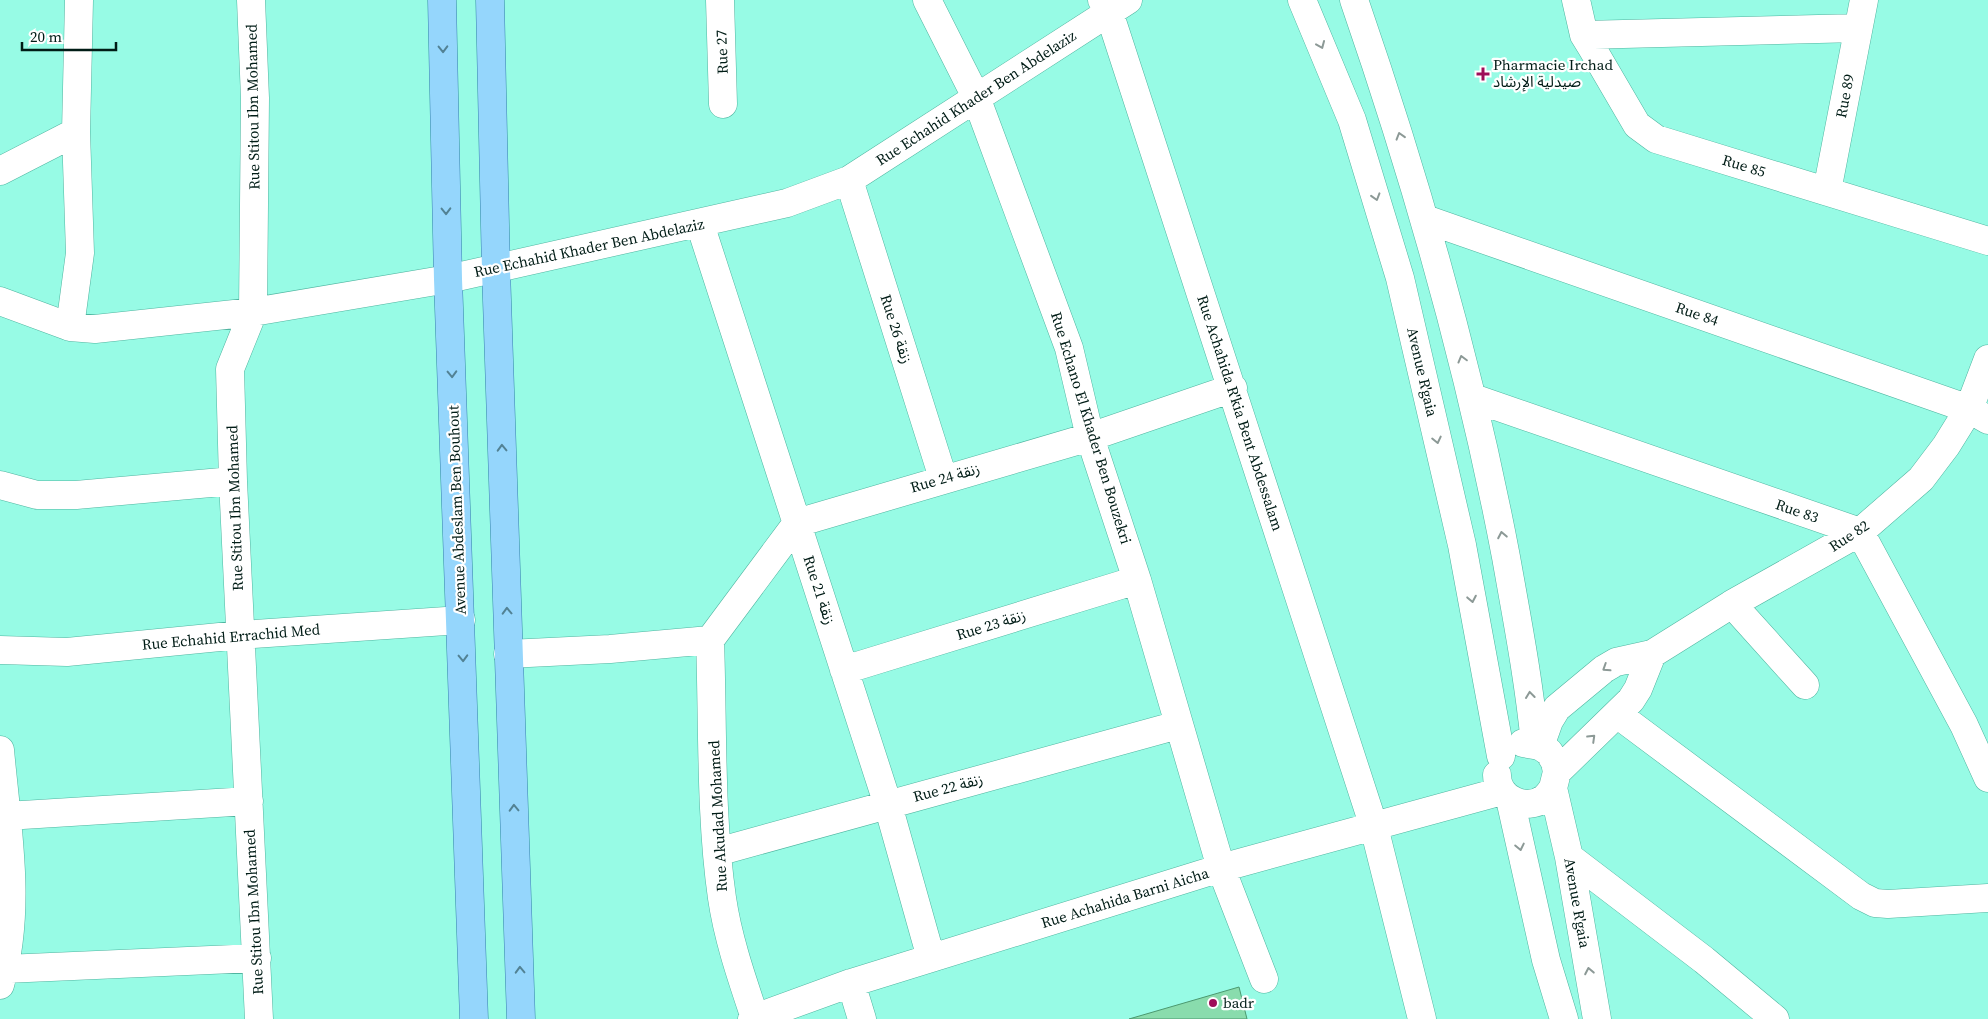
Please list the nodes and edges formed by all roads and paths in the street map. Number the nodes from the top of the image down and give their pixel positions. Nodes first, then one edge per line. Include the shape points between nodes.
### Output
1 (79, 0) edge
2 (250, 0) edge
3 (442, 0) edge
4 (490, 0) edge
5 (720, 0) edge
6 (927, 0) edge
7 (1302, 0) edge
8 (1354, 0) edge
9 (1576, 0) edge
10 (1864, 0) edge
11 (1113, 4) edge
12 (1858, 28) junction
13 (1584, 34) junction
14 (976, 97) junction
15 (723, 104) dead end
16 (76, 132) junction
17 (0, 172) edge
18 (848, 180) junction
19 (1827, 191) junction
20 (1425, 219) junction
21 (700, 224) junction
22 (1988, 241) edge
23 (496, 270) junction
24 (448, 279) junction
25 (0, 301) edge
26 (253, 312) junction
27 (70, 327) junction
28 (1988, 359) edge
29 (1233, 388) junction
30 (1473, 398) junction
31 (1979, 415) edge
32 (1090, 437) junction
33 (943, 478) junction
34 (233, 481) junction
35 (0, 485) edge
36 (797, 523) junction
37 (1860, 532) junction
38 (1137, 580) junction
39 (1732, 604) junction
40 (462, 620) junction
41 (240, 635) junction
42 (710, 640) junction
43 (0, 650) edge
44 (508, 654) junction
45 (1652, 654) junction
46 (844, 670) junction
47 (1805, 685) dead end
48 (1618, 714) junction
49 (1178, 725) junction
50 (1537, 745) junction
51 (0, 750) edge
52 (1501, 756) junction
53 (1988, 778) edge
54 (1555, 780) junction
55 (1506, 795) junction
56 (249, 801) junction
57 (888, 805) junction
58 (1374, 827) junction
59 (5, 828) edge
60 (717, 852) junction
61 (1569, 857) junction
62 (1221, 868) junction
63 (1988, 898) edge
64 (257, 958) junction
65 (931, 958) junction
66 (2, 976) edge
67 (1264, 979) dead end
68 (851, 983) junction
69 (260, 1019) edge
70 (474, 1019) edge
71 (521, 1019) edge
72 (753, 1019) edge
73 (862, 1019) edge
74 (1422, 1019) edge
75 (1564, 1019) edge
76 (1597, 1019) edge
77 (1775, 1019) edge

1 - 16 street
2 - 26 street, Rue Stitou Ibn Mohamed via 255,98
3 -> 24 main road, Avenue Abdeslam Ben Bouhout
4 - 23 main road
5 - 15 street, Rue 27
6 - 14 street, Rue Echano El Khader Ben Bouzekri
7 -> 52 street, Avenue R'gaia via 1352,120 1400,278 1462,546
20 -> 8 street
9 - 13 street, Rue 85
10 - 12 street, Rue 89
11 - 14 street, Rue Echahid Khader Ben Abdelaziz
11 - 29 street, Rue Achahida R'kia Bent Abdessalam
12 - 13 street
12 - 19 street, Rue 89
13 - 19 street, Rue 85 via 1637,125 1646,132 1666,143
14 - 18 street, Rue Echahid Khader Ben Abdelaziz
14 - 32 street, Rue Echano El Khader Ben Bouzekri via 1069,348
16 - 17 street
16 - 27 street via 80,253
18 - 21 street, Rue Echahid Khader Ben Abdelaziz via 787,203
18 - 33 street, Rue 26 زنقة
19 - 22 street, Rue 85
30 -> 20 street
20 - 31 street, Rue 84
21 - 23 street, Rue Echahid Khader Ben Abdelaziz
21 - 36 street, Rue 21 زنقة
23 - 24 street, Rue Echahid Khader Ben Abdelaziz
44 -> 23 main road
24 - 26 street, Rue Echahid Khader Ben Abdelaziz
24 -> 40 main road, Avenue Abdeslam Ben Bouhout
25 - 27 street, Rue Echahid Khader Ben Abdelaziz
26 - 27 street, Rue Echahid Khader Ben Abdelaziz via 96,329
26 - 34 street, Rue Stitou Ibn Mohamed via 230,369
28 - 31 street, Rue 82
29 - 32 street, Rue 24 زنقة
29 - 58 street, Rue Achahida R'kia Bent Abdessalam
30 - 37 street, Rue 83
50 -> 30 street via 1513,595
31 - 37 street, Rue 82 via 1946,446 1921,479
32 - 33 street, Rue 24 زنقة
32 - 38 street, Rue Echano El Khader Ben Bouzekri
33 - 36 street, Rue 24 زنقة
34 - 35 street via 76,495 37,495
34 - 41 street, Rue Stitou Ibn Mohamed
36 - 42 street
36 - 46 street, Rue 21 زنقة
37 - 39 street, Rue 82
37 - 53 street via 1964,726
38 - 46 street, Rue 23 زنقة
38 - 49 street, Rue Echano El Khader Ben Bouzekri
39 - 45 street, Rue 82
39 - 47 street
40 - 41 street, Rue Echahid Errachid Med
40 -> 70 main road, Avenue Abdeslam Ben Bouhout
41 - 43 street, Rue Echahid Errachid Med via 67,652
41 - 56 street, Rue Stitou Ibn Mohamed
42 - 44 street
42 - 60 street, Rue Akudad Mohamed
71 -> 44 main road
45 - 48 street via 1638,689
45 -> 50 street, Rue 82 via 1616,662 1588,681 1557,708
46 - 57 street, Rue 21 زنقة
54 -> 48 street
48 - 63 street via 1861,896 1875,903
49 - 57 street, Rue 22 زنقة
49 - 62 street, Rue Echano El Khader Ben Bouzekri
50 - 52 street via 1522,743 1510,747
50 - 54 street via 1552,757
51 - 59 street
52 - 55 street via 1496,780
54 - 55 street via 1545,798 1534,803 1521,804
54 - 61 street, Avenue R'gaia
55 - 58 street, Rue Achahida Barni Aicha
55 -> 75 street via 1546,960
56 - 59 street
56 - 64 street, Rue Stitou Ibn Mohamed
57 - 60 street, Rue 22 زنقة
57 - 65 street, Rue 21 زنقة
58 - 62 street, Rue Achahida Barni Aicha
58 - 74 street, Rue Achahida R'kia Bent Abdessalam
59 - 66 street via 12,892
60 - 72 street, Rue Akudad Mohamed via 732,948
76 -> 61 street, Avenue R'gaia
61 - 77 street
62 - 65 street, Rue Achahida Barni Aicha
62 - 67 street, Rue Echano El Khader Ben Bouzekri
64 - 66 street
64 - 69 street, Rue Stitou Ibn Mohamed
65 - 68 street, Rue Achahida Barni Aicha
68 - 72 street, Rue Achahida Barni Aicha
68 - 73 street

